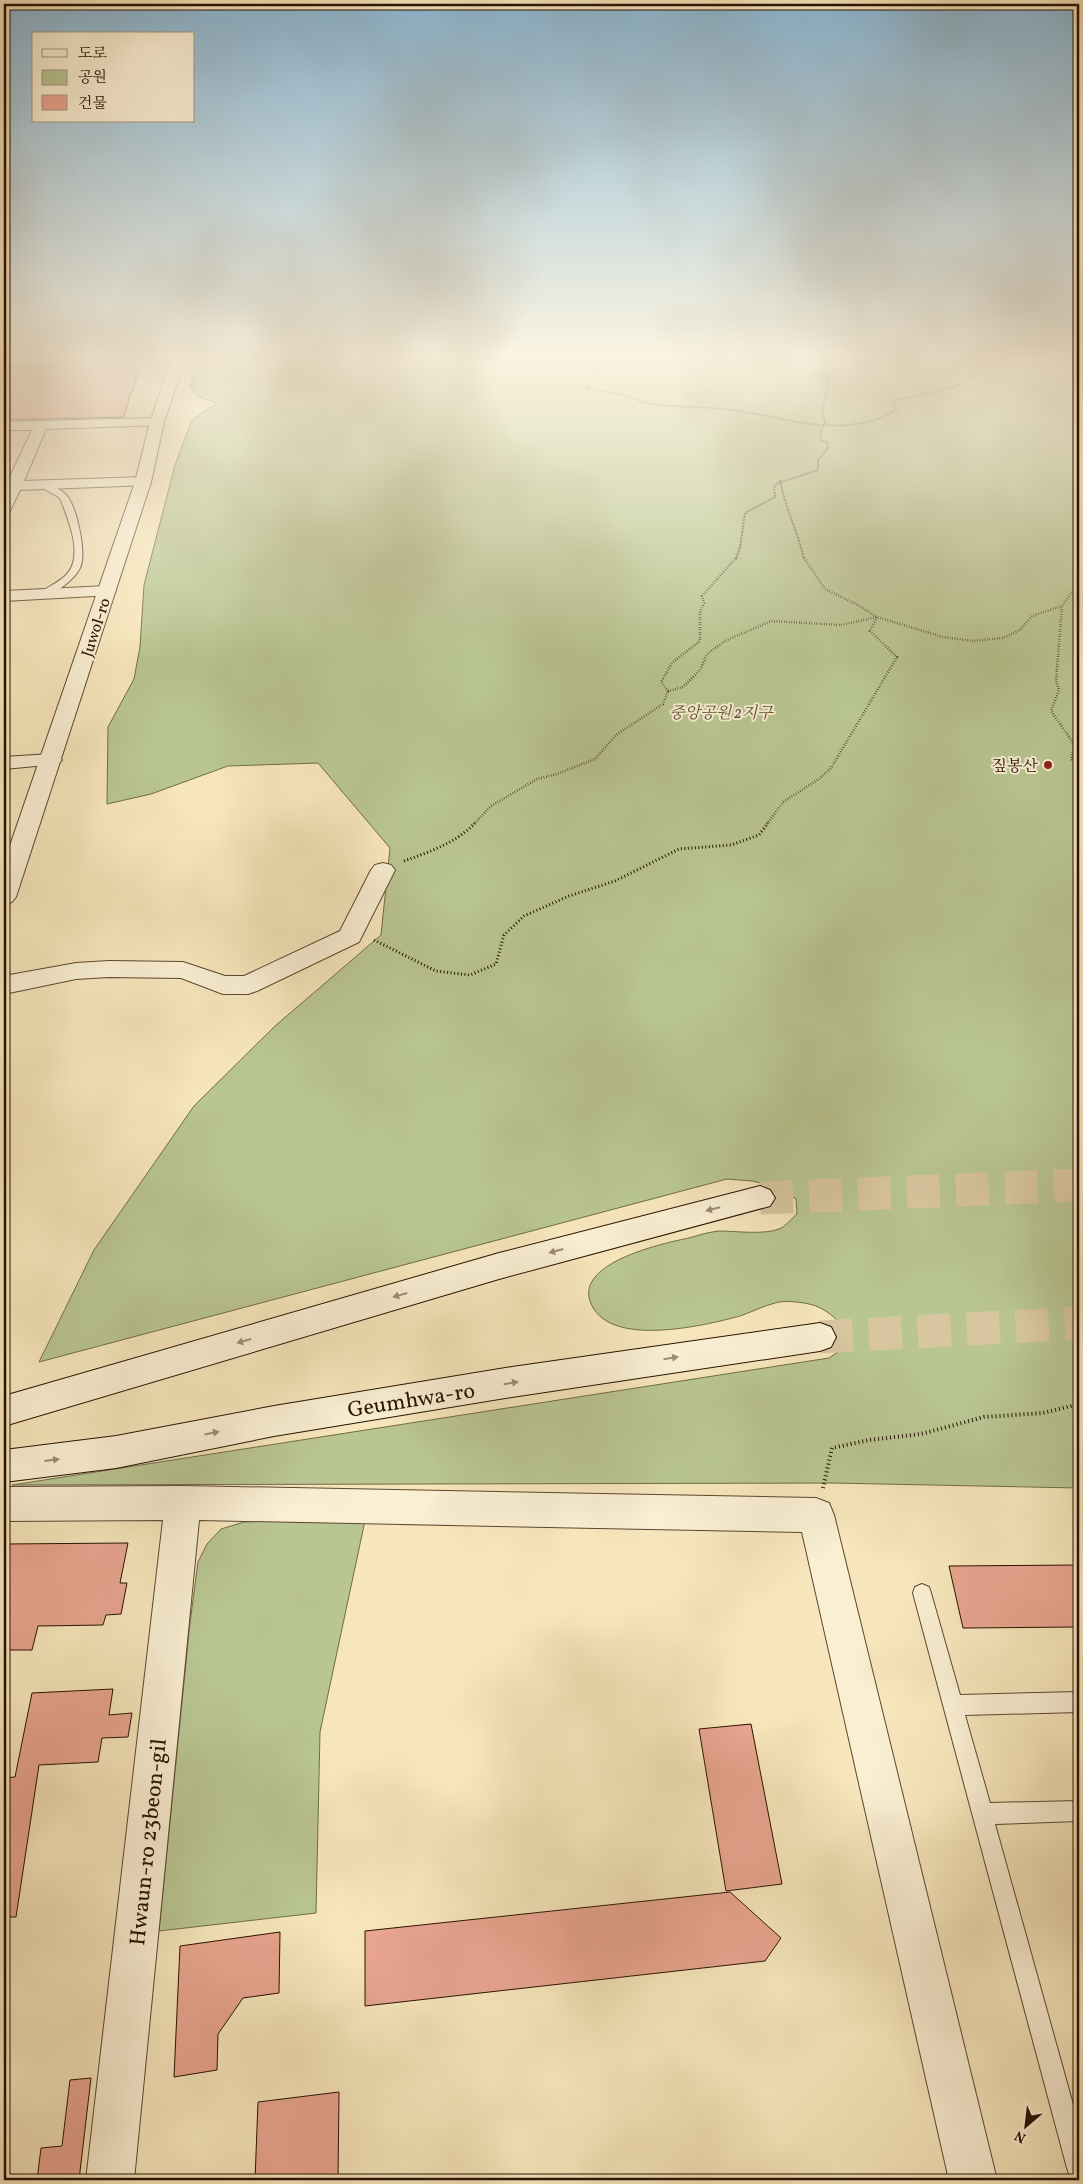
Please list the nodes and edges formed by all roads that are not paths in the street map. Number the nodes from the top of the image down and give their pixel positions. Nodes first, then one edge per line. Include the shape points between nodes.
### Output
1 (26, 456) edge
2 (149, 456) edge
3 (13, 481) edge
4 (143, 482) junction
5 (44, 485) junction
6 (4, 508) edge
7 (107, 591) junction
8 (44, 594) junction
9 (4, 596) edge
10 (51, 760) junction
11 (4, 763) edge
12 (383, 870) road end
13 (4, 897) edge
14 (4, 985) edge
15 (760, 1198) tunnel mouth
16 (820, 1337) tunnel mouth
17 (4, 1412) edge
18 (4, 1466) edge
19 (183, 1503) junction
20 (4, 1504) edge
21 (922, 1593) dead end
22 (1079, 1702) edge
23 (953, 1705) junction
24 (1079, 1810) edge
25 (982, 1814) junction
26 (1079, 2168) edge
27 (110, 2180) edge
28 (973, 2180) edge

1 - 3 street
2 - 4 street, Juwol-ro
3 - 5 street
3 - 6 street
4 - 5 street
4 - 7 street, Juwol-ro
5 - 8 lane via 64,497 80,558 72,575
7 - 8 street
7 - 10 street, Juwol-ro
8 - 9 street
10 - 11 street
10 - 13 street, Juwol-ro
12 - 14 street via 350,936 248,985 223,985 183,970 110,968
15 -> 17 street via 499,1266
18 -> 16 street, Geumhwa-ro via 116,1452 284,1419
19 - 20 street
19 - 27 street, Hwaun-ro 23beon-gil
19 - 28 street via 816,1515
21 - 23 lane
22 - 23 lane
23 - 25 lane
24 - 25 lane
25 - 26 lane

